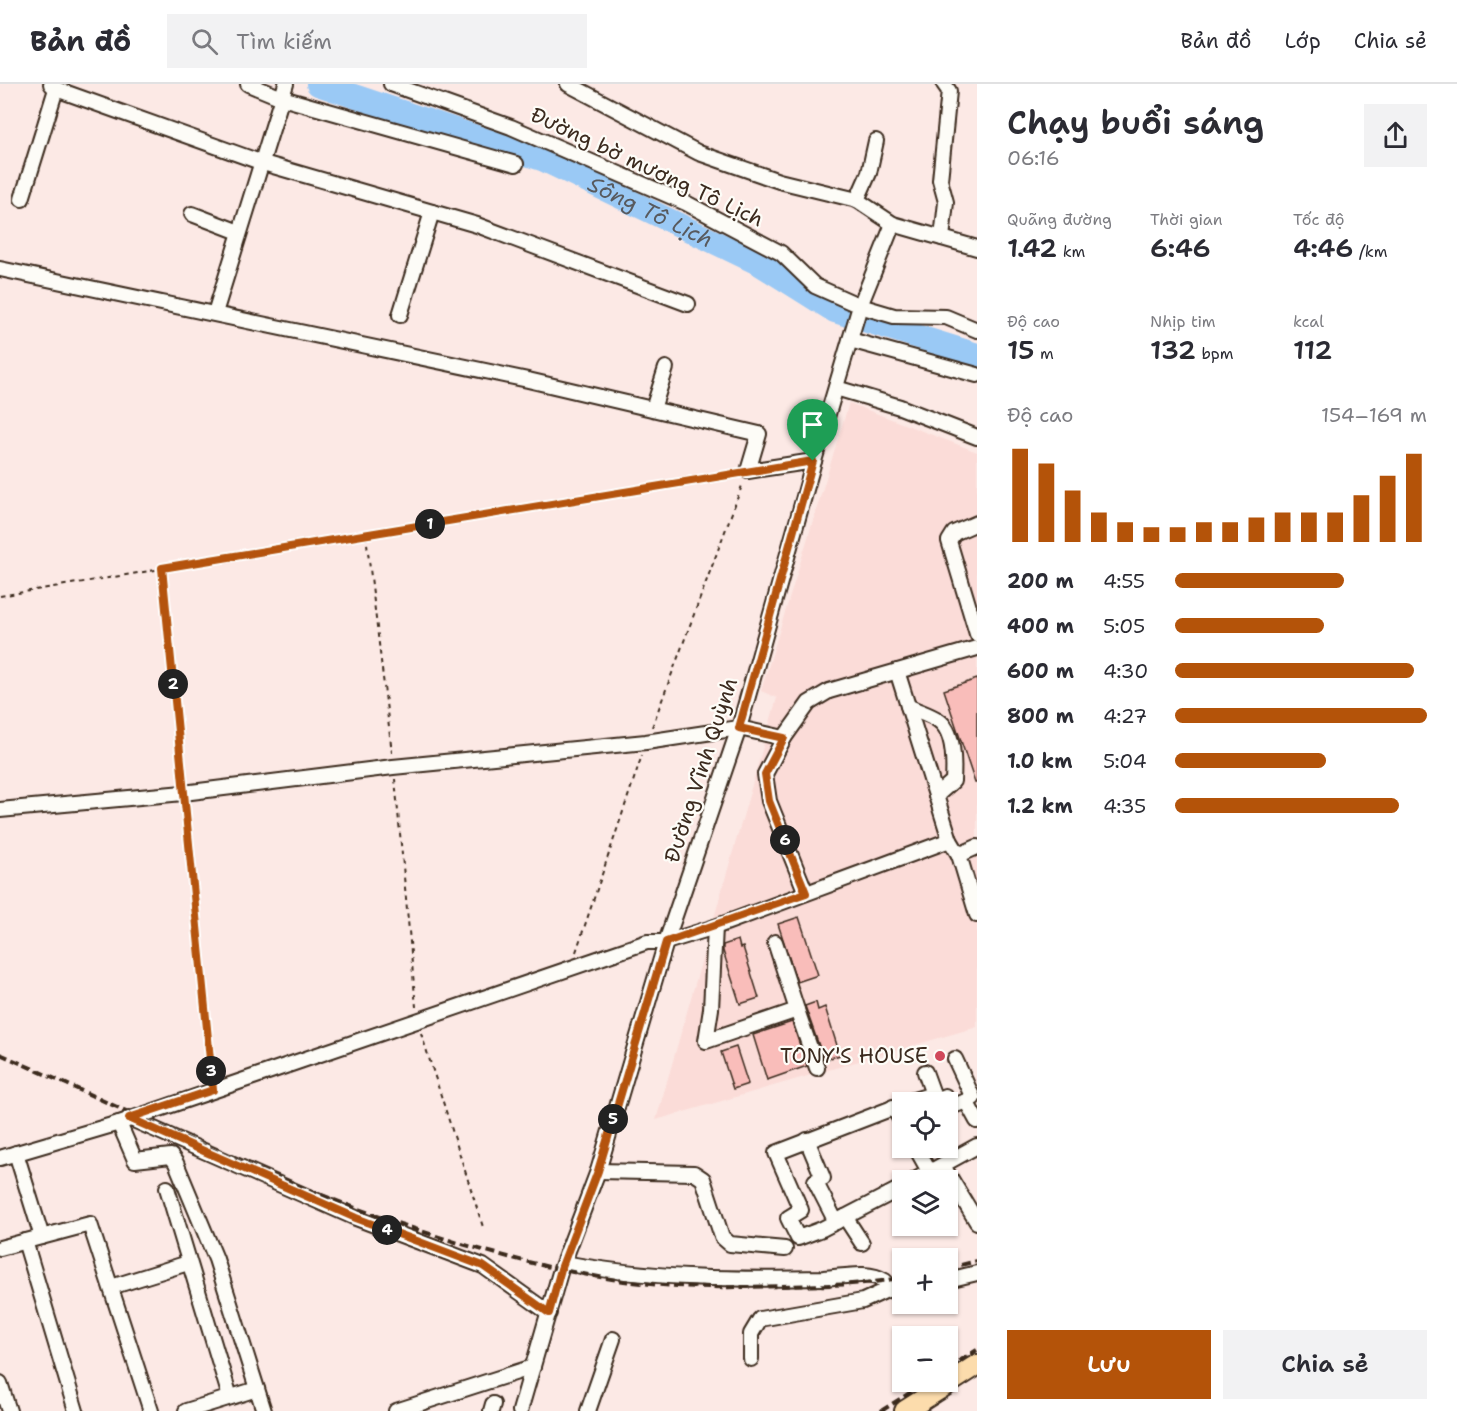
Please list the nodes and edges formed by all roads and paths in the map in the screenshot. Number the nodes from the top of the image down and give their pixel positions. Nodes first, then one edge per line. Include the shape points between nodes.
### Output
1 (248, 84) edge
2 (391, 84) edge
3 (568, 84) edge
4 (944, 84) edge
5 (53, 86) edge
6 (583, 87) edge
7 (284, 90) edge
8 (876, 141) dead end
9 (263, 163) junction
10 (516, 164) dead end
11 (22, 199) dead end
12 (857, 200) junction
13 (432, 212) junction
14 (192, 214) dead end
15 (893, 224) junction
16 (239, 232) junction
17 (942, 238) junction
18 (977, 248) edge
19 (0, 269) edge
20 (688, 304) dead end
21 (859, 309) junction
22 (215, 313) junction
23 (400, 315) dead end
24 (977, 330) edge
25 (851, 337) junction
26 (666, 368) dead end
27 (977, 375) edge
28 (836, 388) junction
29 (653, 410) junction
30 (977, 437) edge
31 (813, 461) junction
32 (748, 471) junction
33 (977, 523) edge
34 (162, 568) junction
35 (0, 596) edge
36 (977, 634) edge
37 (977, 648) edge
38 (897, 672) junction
39 (908, 706) junction
40 (739, 728) junction
41 (784, 738) junction
42 (646, 742) junction
43 (183, 793) junction
44 (936, 796) junction
45 (0, 810) edge
46 (950, 840) junction
47 (977, 847) edge
48 (959, 855) junction
49 (806, 893) junction
50 (977, 915) edge
51 (715, 927) junction
52 (666, 942) junction
53 (775, 942) dead end
54 (570, 968) junction
55 (797, 1010) junction
56 (417, 1020) junction
57 (955, 1059) dead end
58 (817, 1068) dead end
59 (925, 1072) dead end
60 (213, 1090) junction
61 (932, 1092) edge
62 (966, 1101) junction
63 (958, 1104) edge
64 (892, 1107) edge
65 (124, 1121) junction
66 (977, 1121) edge
67 (807, 1140) junction
68 (977, 1147) edge
69 (16, 1153) junction
70 (0, 1158) edge
71 (943, 1166) junction
72 (936, 1170) edge
73 (598, 1171) junction
74 (167, 1188) dead end
75 (892, 1193) edge
76 (840, 1219) junction
77 (977, 1222) edge
78 (483, 1227) dead end
79 (42, 1237) junction
80 (26, 1241) junction
81 (862, 1243) dead end
82 (0, 1248) edge
83 (785, 1249) dead end
84 (216, 1259) junction
85 (564, 1263) junction
86 (189, 1265) junction
87 (977, 1273) edge
88 (958, 1278) edge
89 (111, 1287) junction
90 (892, 1289) edge
91 (887, 1290) junction
92 (549, 1313) junction
93 (613, 1339) dead end
94 (751, 1359) dead end
95 (977, 1365) edge
96 (533, 1367) junction
97 (0, 1383) edge
98 (257, 1389) junction
99 (230, 1398) junction
100 (9, 1411) edge
101 (76, 1411) edge
102 (151, 1411) edge
103 (186, 1411) edge
104 (264, 1411) edge
105 (396, 1411) edge
106 (520, 1411) edge
107 (588, 1411) edge
108 (905, 1411) edge

1 - 7 street
2 - 21 street, Đường bờ mương Tô Lịch via 511,127 686,203 781,253 815,286
3 - 6 street
4 - 17 street via 949,91 940,180 946,202
5 - 9 street
5 - 11 street
6 - 12 street via 699,153 779,181
7 - 9 street
7 - 10 street
8 - 12 street via 869,173
9 - 13 street
9 - 16 street
12 - 15 street
13 - 20 street
13 - 23 street
14 - 16 street
15 - 17 street
15 - 21 street, Đường Vĩnh Quỳnh
16 - 22 street
17 - 18 street
19 - 22 street
21 - 24 street, Đường bờ mương Tô Lịch via 894,316 946,317
21 - 25 street, Đường Vĩnh Quỳnh
22 - 29 street
25 - 27 street
25 - 28 street, Đường Vĩnh Quỳnh
26 - 29 street
28 - 30 street via 900,407
28 - 31 street, Đường Vĩnh Quỳnh
29 - 32 street via 759,434
31 - 32 street
31 - 40 street, Đường Vĩnh Quỳnh
32 - 34 path
32 - 42 path
33 - 36 street via 954,532 949,541
34 - 35 path
34 - 43 path
37 - 38 street
38 - 39 street
38 - 41 street via 829,692 809,703
39 - 44 street
39 - 44 street via 940,721 950,740 953,782
40 - 41 street
40 - 42 street
40 - 52 street, Đường Vĩnh Quỳnh
41 - 49 street via 765,774 766,783 769,801
42 - 43 street via 393,766
42 - 54 path
43 - 45 street
43 - 60 path
44 - 46 street
46 - 48 street
46 - 49 street
47 - 48 street
48 - 50 street
49 - 51 street
51 - 52 street
51 - 55 street via 706,1041
52 - 54 street via 647,942
52 - 73 street, Đường Vĩnh Quỳnh
53 - 55 street
54 - 56 street
55 - 58 street
56 - 60 street
56 - 78 path
57 - 62 street via 973,1098
59 - 61 street
60 - 65 street
62 - 63 street
62 - 66 street
64 - 67 street
65 - 69 street
65 - 84 street via 135,1160 171,1156 174,1159
65 - 92 street via 356,1218 483,1266
67 - 76 street via 823,1178 815,1181
67 - 76 street via 776,1153 801,1210 788,1218 798,1238
68 - 71 street
69 - 70 street
69 - 79 street
71 - 72 street
71 - 77 street
73 - 83 street via 694,1173 703,1179 722,1237 730,1244
73 - 85 street, Đường Vĩnh Quỳnh
74 - 86 street
75 - 76 street
76 - 81 street
79 - 80 street
79 - 89 street via 90,1224
80 - 82 street
80 - 101 street
84 - 86 street
84 - 98 street
85 - 91 street via 686,1277 824,1278 875,1274 885,1281
85 - 92 street, Đường Vĩnh Quỳnh
86 - 89 street
86 - 99 street
87 - 88 street
89 - 102 street
90 - 91 street
91 - 94 street via 863,1301 759,1319 751,1334
92 - 96 street, Đường Vĩnh Quỳnh
93 - 107 street
95 - 108 highway
96 - 105 street
96 - 106 street, Đường Vĩnh Quỳnh
97 - 100 street
98 - 99 street
98 - 104 street
99 - 103 street

